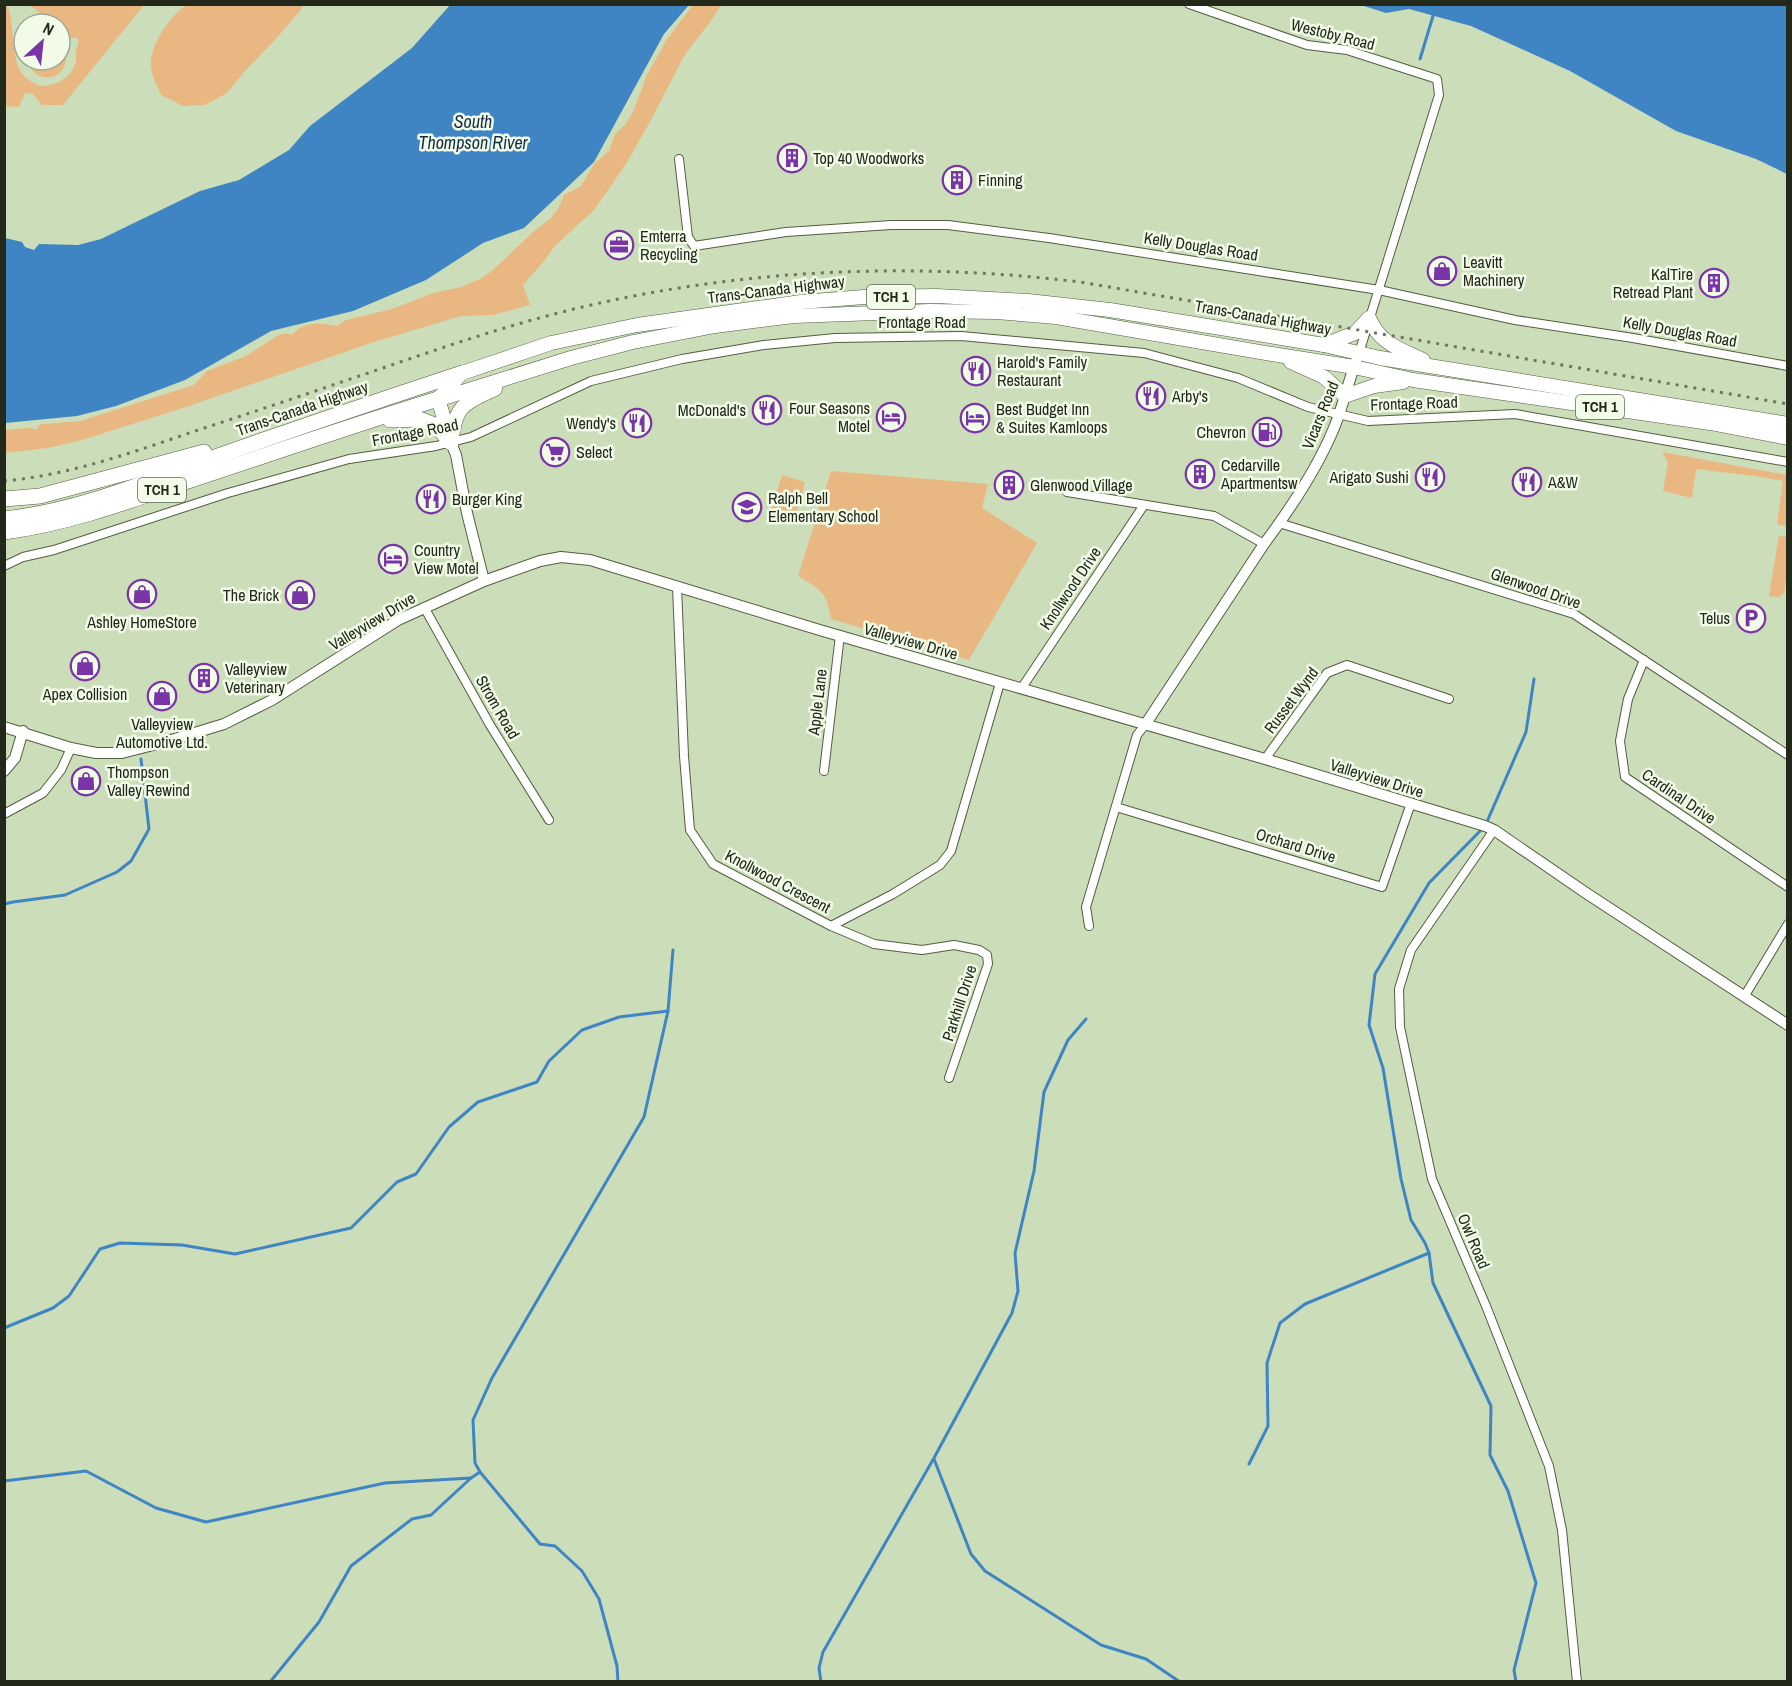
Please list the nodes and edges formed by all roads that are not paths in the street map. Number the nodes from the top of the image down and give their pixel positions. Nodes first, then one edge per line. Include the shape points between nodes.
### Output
1 (1189, 4) edge
2 (1437, 79) joint
3 (679, 159) dead end
4 (1379, 290) junction
5 (1369, 318) junction
6 (1324, 345) junction
7 (1272, 354) junction
8 (571, 358) junction
9 (1356, 360) junction
10 (1435, 366) junction
11 (1788, 366) edge
12 (462, 373) junction
13 (1413, 380) junction
14 (1345, 396) junction
15 (438, 399) junction
16 (1339, 414) junction
17 (314, 422) junction
18 (1788, 424) edge
19 (343, 428) junction
20 (1788, 438) edge
21 (451, 443) junction
22 (1788, 462) edge
23 (1067, 492) dead end
24 (4, 499) edge
25 (1144, 505) junction
26 (4, 519) edge
27 (1280, 523) junction
28 (4, 532) edge
29 (1264, 544) junction
30 (4, 566) edge
31 (484, 581) junction
32 (677, 587) junction
33 (424, 607) junction
34 (840, 635) junction
35 (1644, 660) junction
36 (1000, 683) junction
37 (1021, 689) junction
38 (1449, 699) dead end
39 (1145, 725) junction
40 (4, 727) edge
41 (23, 732) junction
42 (71, 748) junction
43 (1788, 755) edge
44 (1265, 759) junction
45 (4, 771) edge
46 (824, 771) dead end
47 (1411, 803) junction
48 (1116, 807) junction
49 (4, 814) edge
50 (549, 820) dead end
51 (1494, 830) junction
52 (1788, 887) edge
53 (1788, 924) edge
54 (831, 926) junction
55 (1089, 926) dead end
56 (1744, 997) junction
57 (1788, 1025) edge
58 (949, 1078) dead end
59 (1576, 1682) edge

1 - 2 street, Westoby Road via 1307,45 1347,50
2 - 4 street, Vicars Road via 1438,95
3 - 4 street, Kelly Douglas Road via 688,237 694,246 786,232 948,225
4 - 5 street, Vicars Road
4 - 11 street, Kelly Douglas Road via 1515,320
5 - 6 highway via 1355,333
5 - 9 street, Vicars Road
5 - 10 highway via 1385,341
6 - 9 highway, Trans-Canada Highway / TCH 1
6 - 12 highway, Trans-Canada Highway / TCH 1 via 1110,310 1028,301 864,297 637,325 551,343
7 - 8 highway, Trans-Canada Highway / TCH 1 via 1056,317 930,311 795,316 715,326
7 - 9 highway, Trans-Canada Highway / TCH 1
7 - 14 highway via 1324,377
8 - 15 highway, Trans-Canada Highway / TCH 1
8 - 21 highway via 508,382 461,407
9 - 10 highway, Trans-Canada Highway / TCH 1
9 - 13 highway, Trans-Canada Highway / TCH 1
9 - 14 street, Vicars Road
10 - 18 highway, Trans-Canada Highway / TCH 1
12 - 15 highway
12 - 17 highway, Trans-Canada Highway / TCH 1
13 - 14 highway via 1374,386
13 - 20 highway, Trans-Canada Highway / TCH 1
14 - 16 street, Vicars Road
15 - 19 highway, Trans-Canada Highway / TCH 1
15 - 21 highway
16 - 21 street, Frontage Road via 1308,407 1238,378 1144,353 961,336 835,338 682,359 591,381
16 - 22 street, Frontage Road via 1368,421 1515,414
16 - 27 street, Vicars Road via 1321,456
17 - 24 highway via 40,496
17 - 26 highway, Trans-Canada Highway / TCH 1 via 111,495 34,516
19 - 21 highway via 419,419 438,426
19 - 28 highway, Trans-Canada Highway / TCH 1 via 121,504 32,529
21 - 30 street, Frontage Road via 349,459 228,493
21 - 31 street
23 - 25 street
25 - 29 street via 1214,516
25 - 37 street, Knollwood Drive
27 - 29 street, Vicars Road
27 - 35 street, Glenwood Drive via 1574,614
29 - 39 street, Vicars Road
31 - 32 street, Valleyview Drive via 561,557 590,560
31 - 33 street, Valleyview Drive
32 - 34 street, Valleyview Drive
32 - 54 street, Knollwood Crescent via 690,830 713,864
33 - 42 street, Valleyview Drive via 272,700 224,724 122,753
33 - 50 street, Strom Road
34 - 36 street, Valleyview Drive
34 - 46 street, Apple Lane
35 - 43 street, Glenwood Drive
35 - 52 street, Cardinal Drive via 1628,699 1620,741 1625,777
36 - 37 street, Valleyview Drive
36 - 54 street, Knollwood Crescent via 951,852 940,866
37 - 39 street, Valleyview Drive
38 - 44 street, Russet Wynd via 1347,665 1328,673
39 - 44 street, Valleyview Drive
39 - 48 street via 1137,735
40 - 41 street, Valleyview Drive
41 - 42 street, Valleyview Drive
41 - 45 street via 15,758
42 - 49 street via 61,770 43,793
44 - 47 street, Valleyview Drive
47 - 48 street, Orchard Drive via 1382,887
47 - 51 street, Valleyview Drive
48 - 55 street via 1086,907
51 - 56 street, Valleyview Drive
51 - 59 street, Owl Road via 1411,950 1399,990 1400,1027 1432,1179 1549,1466 1562,1530
53 - 56 street
54 - 58 street, Parkhill Drive via 873,944 922,950 954,945 979,950 987,956 988,964
56 - 57 street, Valleyview Drive

